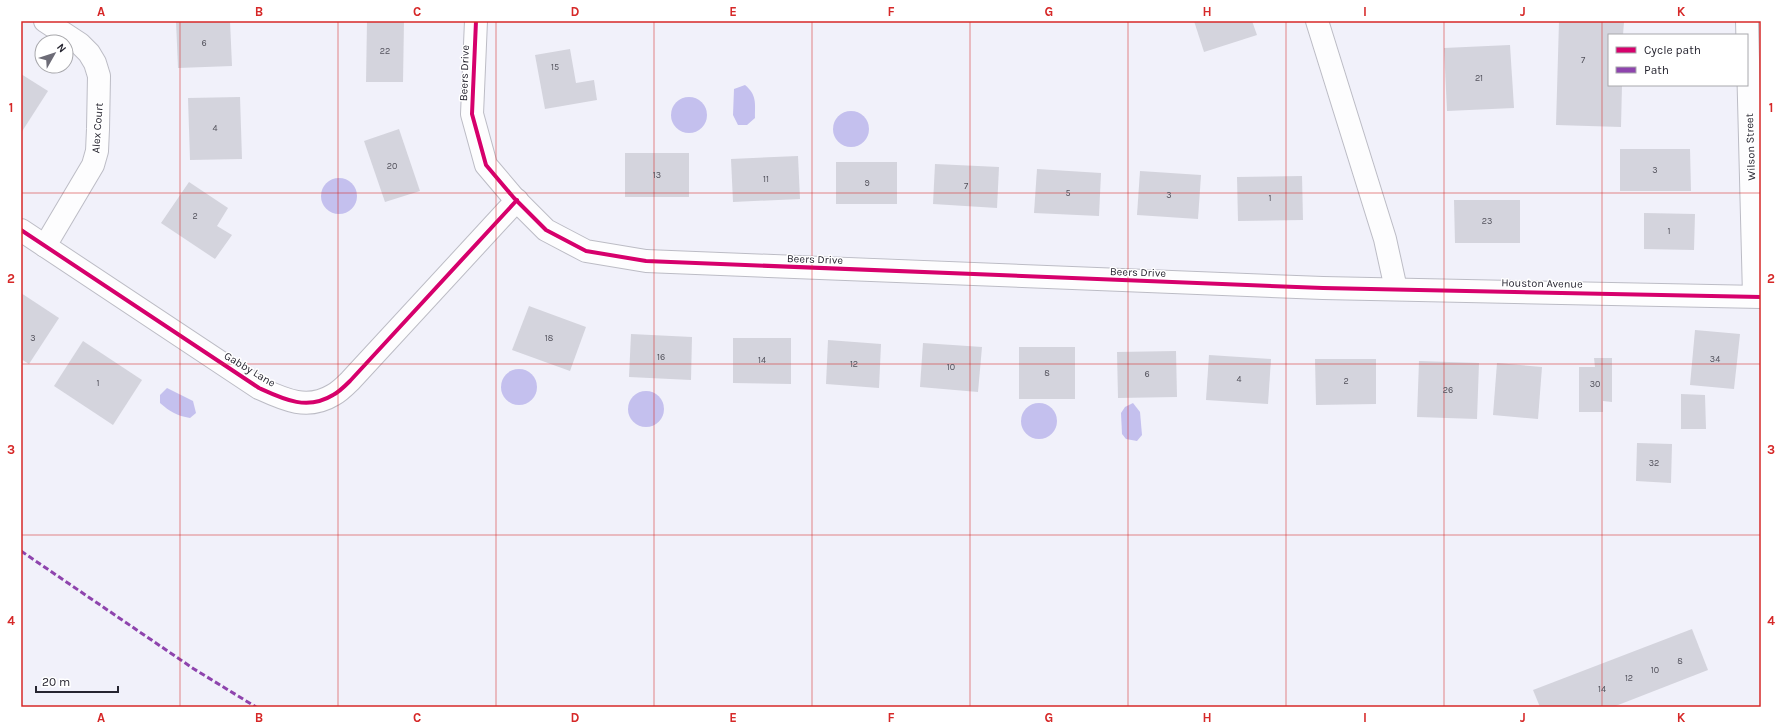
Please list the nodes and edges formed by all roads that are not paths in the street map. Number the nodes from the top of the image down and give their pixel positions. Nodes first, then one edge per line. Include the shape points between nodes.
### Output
1 (45, 21) edge
2 (476, 21) edge
3 (1317, 21) edge
4 (1747, 21) edge
5 (1748, 34) edge
6 (1748, 46) edge
7 (517, 200) junction
8 (21, 230) edge
9 (45, 246) junction
10 (1323, 288) joint
11 (1396, 290) junction
12 (1758, 296) edge

1 - 9 street, Alex Court via 89,53 99,76 97,151 93,165
2 - 7 street, Beers Drive via 472,114 486,165
3 - 11 street via 1385,239
4 - 5 street, Wilson Street
6 - 12 street, Wilson Street
7 - 9 street, Gabby Lane via 350,382 333,396 300,403 291,402 259,388
7 - 10 street, Beers Drive via 546,230 586,251 646,261
8 - 9 street, Gabby Lane
10 - 11 street, Houston Avenue
11 - 12 street, Houston Avenue

